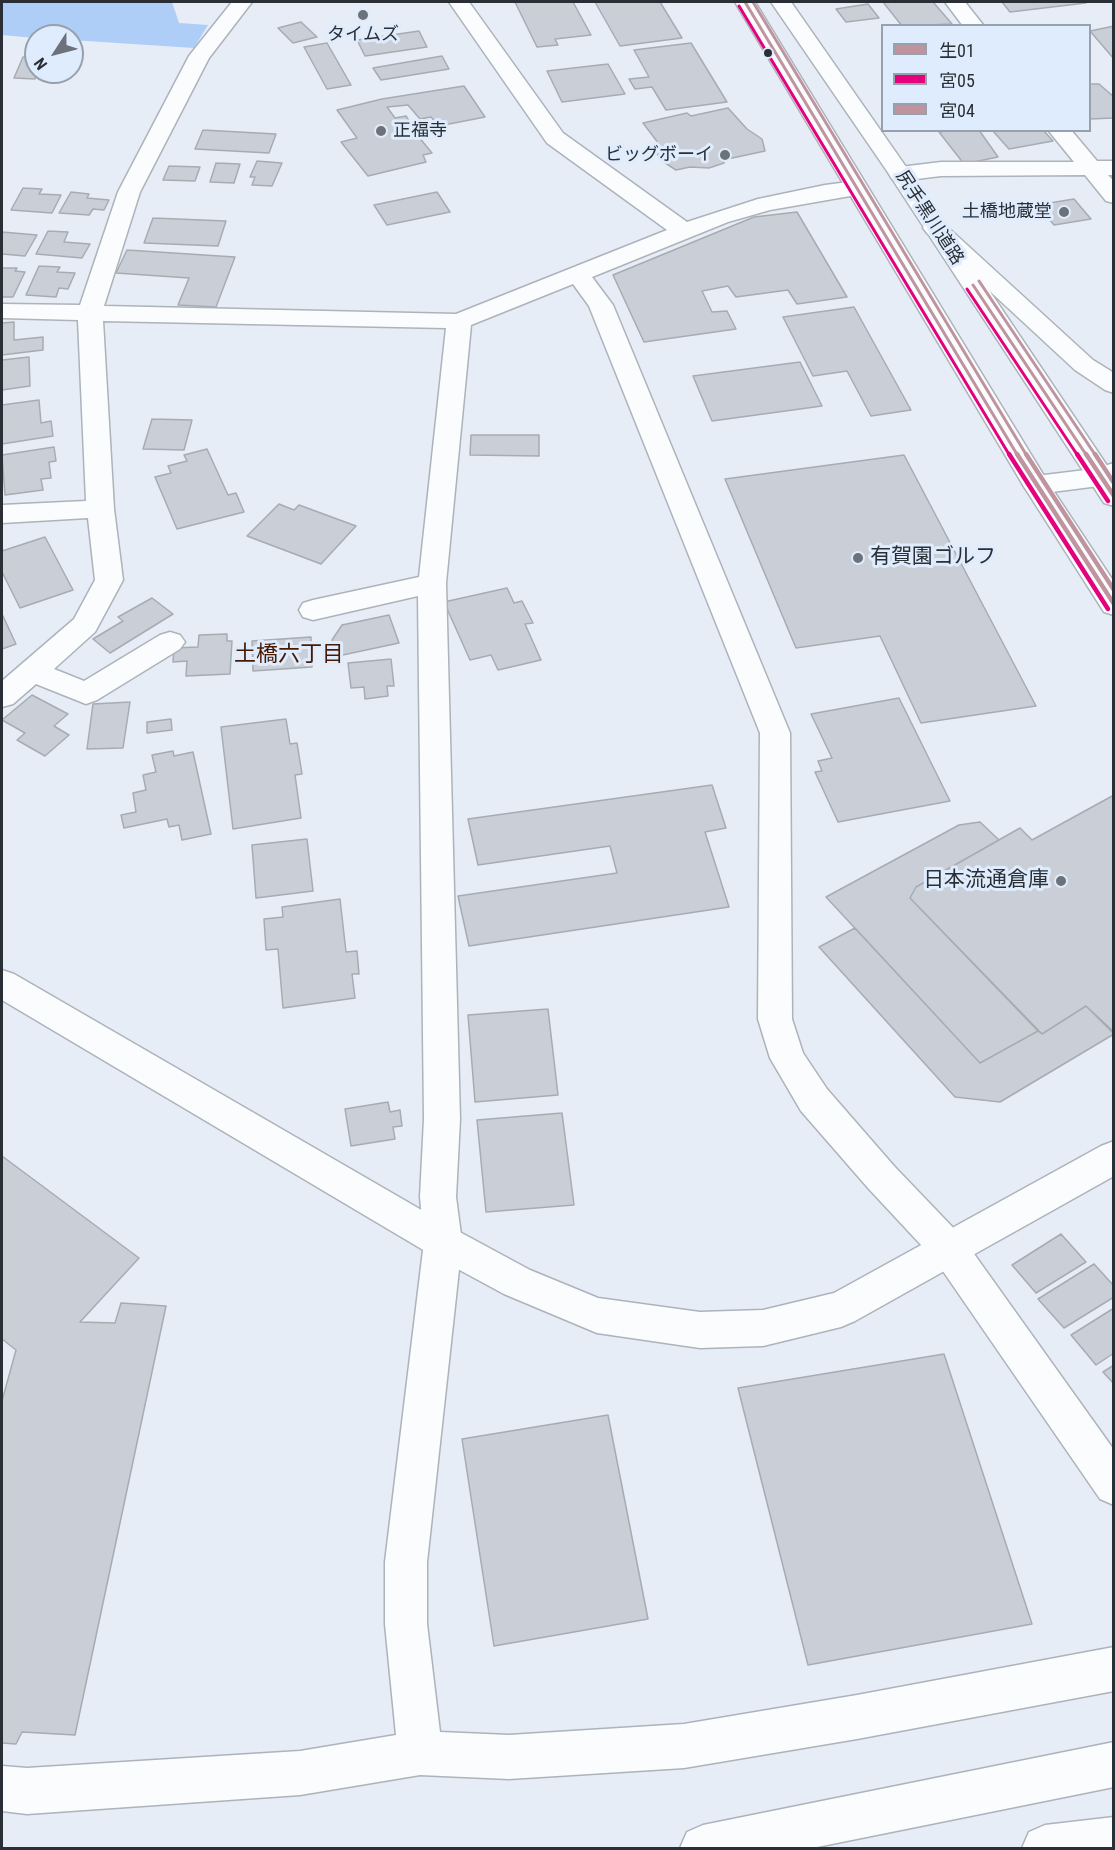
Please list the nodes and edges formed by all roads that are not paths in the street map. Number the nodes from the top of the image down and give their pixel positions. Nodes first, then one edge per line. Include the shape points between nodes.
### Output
1 (242, 2) edge
2 (459, 2) edge
3 (745, 2) edge
4 (781, 2) edge
5 (955, 2) edge
6 (972, 24) edge
7 (1061, 132) edge
8 (1089, 167) junction
9 (1113, 168) edge
10 (900, 174) junction
11 (855, 188) junction
12 (1113, 196) edge
13 (935, 228) junction
14 (684, 231) junction
15 (578, 275) junction
16 (2, 311) edge
17 (90, 312) junction
18 (459, 321) junction
19 (1113, 385) edge
20 (1110, 481) edge
21 (1036, 485) junction
22 (100, 509) junction
23 (2, 514) edge
24 (432, 583) junction
25 (1113, 605) edge
26 (313, 610) dead end
27 (170, 642) dead end
28 (31, 671) junction
29 (2, 697) edge
30 (2, 984) edge
31 (1113, 1157) edge
32 (443, 1242) junction
33 (949, 1249) junction
34 (1113, 1485) edge
35 (1113, 1669) edge
36 (420, 1753) junction
37 (1113, 1764) edge
38 (2, 1789) edge
39 (1113, 1840) edge
40 (703, 1848) edge
41 (1045, 1848) edge

1 - 17 main road via 199,56 129,192
2 - 14 main road via 555,138
3 - 11 main road
4 - 10 main road, 尻手黒川道路
5 - 6 main road
7 - 8 main road
8 - 9 main road
8 - 10 main road via 941,169
8 - 12 main road
10 - 13 main road, 尻手黒川道路
11 - 14 main road via 766,204
11 - 21 main road
13 - 19 main road via 1084,365
13 - 20 main road, 尻手黒川道路
14 - 15 main road
15 - 18 main road
15 - 33 main road via 601,305 776,732 775,1019 787,1058 814,1100
16 - 17 main road
17 - 18 main road
17 - 22 main road
18 - 24 main road
20 - 21 main road
21 - 25 main road
22 - 23 main road
22 - 28 main road via 109,580 85,625
24 - 26 main road
24 - 32 main road via 442,1119 438,1197
27 - 28 main road via 86,693
28 - 29 main road
30 - 32 main road
31 - 33 main road
32 - 33 main road via 517,1282 597,1315 700,1330 763,1328 841,1309
32 - 36 main road via 406,1562 406,1624
33 - 34 main road
35 - 36 main road via 684,1746 509,1757
36 - 38 main road via 300,1773
37 - 40 main road
39 - 41 main road

